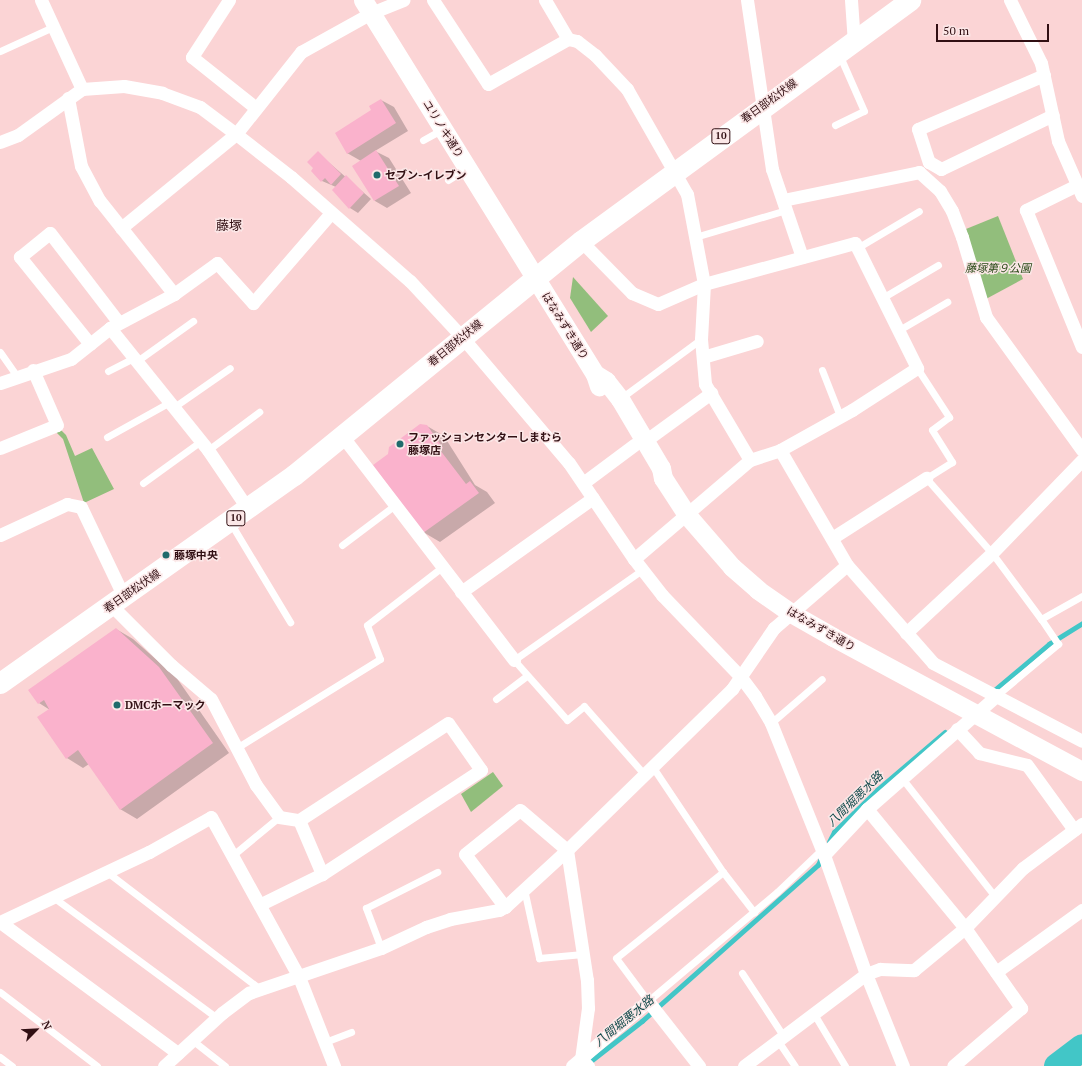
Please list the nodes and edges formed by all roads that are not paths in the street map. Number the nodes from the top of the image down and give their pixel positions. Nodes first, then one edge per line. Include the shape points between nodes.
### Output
1 (41, 0) edge
2 (229, 0) edge
3 (403, 0) edge
4 (433, 0) edge
5 (545, 0) edge
6 (747, 0) edge
7 (851, 0) edge
8 (910, 0) edge
9 (1010, 0) edge
10 (367, 7) edge
11 (53, 27) junction
12 (568, 38) junction
13 (854, 39) junction
14 (0, 51) edge
15 (837, 51) junction
16 (1044, 75) junction
17 (82, 89) junction
18 (68, 98) junction
19 (763, 105) junction
20 (256, 108) junction
21 (1053, 115) junction
22 (835, 125) dead end
23 (443, 129) junction
24 (236, 134) junction
25 (423, 140) dead end
26 (0, 142) edge
27 (468, 168) junction
28 (673, 171) junction
29 (448, 180) dead end
30 (1080, 191) edge
31 (784, 205) junction
32 (919, 211) dead end
33 (330, 214) junction
34 (121, 228) junction
35 (695, 237) junction
36 (581, 241) junction
37 (857, 248) junction
38 (802, 257) junction
39 (938, 265) dead end
40 (535, 278) junction
41 (704, 284) junction
42 (174, 294) junction
43 (882, 298) junction
44 (947, 302) dead end
45 (192, 321) dead end
46 (115, 325) junction
47 (899, 330) junction
48 (462, 337) junction
49 (701, 340) junction
50 (757, 341) dead end
51 (90, 344) junction
52 (1082, 347) edge
53 (0, 352) edge
54 (703, 357) junction
55 (136, 360) junction
56 (230, 368) dead end
57 (917, 368) junction
58 (33, 370) junction
59 (822, 370) dead end
60 (108, 371) dead end
61 (595, 374) junction
62 (17, 376) junction
63 (0, 383) edge
64 (711, 393) junction
65 (620, 399) junction
66 (172, 404) junction
67 (259, 412) dead end
68 (840, 416) junction
69 (107, 437) dead end
70 (343, 437) junction
71 (639, 443) junction
72 (205, 445) junction
73 (0, 448) edge
74 (780, 450) junction
75 (1082, 450) edge
76 (750, 460) junction
77 (1082, 460) edge
78 (926, 478) junction
79 (143, 483) dead end
80 (583, 483) junction
81 (592, 498) junction
82 (395, 505) junction
83 (248, 509) junction
84 (687, 515) junction
85 (230, 522) junction
86 (0, 535) edge
87 (832, 538) junction
88 (342, 545) dead end
89 (992, 553) junction
90 (634, 560) junction
91 (847, 566) junction
92 (442, 567) junction
93 (642, 570) junction
94 (461, 592) junction
95 (1082, 596) edge
96 (117, 601) junction
97 (791, 613) junction
98 (1041, 619) junction
99 (290, 622) dead end
100 (906, 633) junction
101 (514, 660) junction
102 (526, 676) junction
103 (740, 676) junction
104 (822, 679) dead end
105 (0, 684) edge
106 (991, 692) junction
107 (496, 699) dead end
108 (977, 715) junction
109 (771, 723) junction
110 (957, 729) junction
111 (1082, 741) edge
112 (238, 747) junction
113 (648, 770) junction
114 (1082, 770) edge
115 (901, 777) junction
116 (866, 809) junction
117 (279, 817) junction
118 (299, 820) junction
119 (1078, 827) edge
120 (567, 850) junction
121 (823, 852) junction
122 (233, 855) junction
123 (107, 872) junction
124 (438, 872) dead end
125 (723, 872) junction
126 (322, 874) junction
127 (524, 889) junction
128 (994, 895) junction
129 (53, 897) junction
130 (261, 904) junction
131 (505, 906) junction
132 (1082, 910) edge
133 (754, 912) junction
134 (0, 922) edge
135 (965, 928) junction
136 (381, 948) junction
137 (583, 954) junction
138 (996, 972) junction
139 (742, 973) dead end
140 (866, 974) junction
141 (299, 977) junction
142 (260, 990) junction
143 (0, 992) edge
144 (648, 1001) junction
145 (814, 1014) junction
146 (217, 1018) junction
147 (350, 1032) dead end
148 (781, 1039) junction
149 (192, 1040) junction
150 (325, 1042) junction
151 (178, 1053) junction
152 (0, 1057) edge
153 (580, 1064) edge
154 (12, 1066) edge
155 (97, 1066) edge
156 (164, 1066) edge
157 (225, 1066) edge
158 (334, 1066) edge
159 (699, 1066) edge
160 (744, 1066) edge
161 (794, 1066) edge
162 (846, 1066) edge
163 (903, 1066) edge
164 (953, 1066) edge

1 - 11 street
2 - 20 street via 192,57
3 - 10 street
4 - 12 street via 488,84
5 - 12 street
6 - 19 street
7 - 13 street
8 - 13 main road, 春日部松伏線 / 10
9 - 16 street via 1041,63
10 - 20 street via 301,52
10 - 23 street, ユリノキ通り
11 - 14 lane
11 - 17 street
12 - 28 street via 577,41 595,55 627,89
13 - 15 main road, 春日部松伏線 / 10
15 - 19 main road, 春日部松伏線 / 10
15 - 22 lane via 864,111
16 - 21 street
16 - 21 street via 918,129 929,162 941,169
17 - 18 street
17 - 24 street via 124,86 162,93 200,107
18 - 26 street via 18,135
18 - 34 street via 81,166 100,201
19 - 28 main road, 春日部松伏線 / 10
19 - 31 street via 772,169
20 - 24 street
21 - 30 street via 1058,141
23 - 25 lane
23 - 27 street, ユリノキ通り
24 - 33 street via 291,177
24 - 34 street
27 - 29 lane
27 - 40 street, ユリノキ通り
28 - 35 street via 687,194
28 - 36 main road, 春日部松伏線 / 10
30 - 52 street via 1026,210
31 - 35 lane
31 - 38 street
31 - 75 street via 918,172 940,191 952,211 986,317
32 - 37 lane
33 - 42 street via 253,303 218,263
33 - 48 street via 376,249
34 - 42 street
35 - 41 street
36 - 40 main road, 春日部松伏線 / 10
36 - 41 street via 632,293 658,304
37 - 38 street via 855,243
37 - 43 street
38 - 41 street
39 - 43 lane
40 - 48 main road, 春日部松伏線 / 10
40 - 61 street, はなみずき通り
41 - 49 street
42 - 46 street
43 - 47 street
44 - 47 lane
45 - 55 lane
46 - 51 street
46 - 51 street via 50,233 20,257
46 - 55 street
47 - 57 street
48 - 70 main road, 春日部松伏線 / 10
48 - 80 street
49 - 54 street
49 - 65 lane
50 - 54 street
51 - 58 street via 71,359
53 - 62 lane
54 - 64 street via 706,384
55 - 60 lane
55 - 66 street
56 - 66 lane
57 - 68 street
57 - 78 lane via 949,417 932,430 952,462
58 - 62 street
58 - 73 street via 56,425
59 - 68 lane
61 - 65 street, はなみずき通り via 606,381
61 - 71 street, はなみずき通り via 599,385
62 - 63 street
64 - 71 street
64 - 76 street
65 - 71 street, はなみずき通り
66 - 69 lane
66 - 72 street
67 - 72 lane
68 - 74 street
70 - 82 street
70 - 83 main road, 春日部松伏線 / 10
71 - 80 street
71 - 84 street, はなみずき通り via 661,468 663,478
72 - 79 lane
72 - 83 street
74 - 76 street
74 - 87 street
76 - 84 street
77 - 89 street
78 - 87 street
78 - 89 lane
80 - 81 street
81 - 90 street
81 - 94 street
82 - 88 lane
82 - 92 street
83 - 85 main road, 春日部松伏線 / 10
84 - 90 street
84 - 97 street, はなみずき通り via 732,566 758,590
85 - 96 main road, 春日部松伏線 / 10
85 - 99 lane
86 - 96 street via 67,504 81,507
87 - 91 street
89 - 98 lane
89 - 100 street
90 - 93 street
91 - 97 street
91 - 100 street
92 - 94 street
92 - 112 lane via 367,625 380,659
93 - 101 lane
93 - 103 street via 662,595
94 - 101 street
95 - 98 lane
96 - 105 main road, 春日部松伏線 / 10
96 - 112 street via 171,664 211,698
97 - 103 street via 774,628
97 - 108 street, はなみずき通り
98 - 106 lane via 1058,644
100 - 106 street via 932,663
101 - 102 lane
102 - 107 lane
102 - 113 lane via 566,720 584,706
103 - 109 street
103 - 113 street via 732,689
104 - 109 lane
106 - 108 street
106 - 111 street
108 - 110 street
108 - 114 street, はなみずき通り
109 - 121 street
110 - 115 street
110 - 119 street via 979,753 1027,765
112 - 117 street via 256,785
113 - 120 street
113 - 125 lane
115 - 116 street
115 - 128 lane
116 - 121 street
116 - 135 street
117 - 118 street
117 - 122 lane
118 - 126 street
118 - 126 street via 448,723 481,770
119 - 128 street via 1023,868
120 - 127 street
120 - 131 street via 520,810 465,854
120 - 137 street
121 - 133 lane
121 - 140 street
122 - 123 street via 211,817
122 - 130 street
123 - 129 street
123 - 142 lane
124 - 136 lane via 366,908
125 - 133 lane
125 - 144 lane via 616,958
126 - 130 street
127 - 131 street
127 - 137 lane via 539,958
128 - 135 street
129 - 134 street
129 - 146 lane
130 - 141 street
131 - 136 street via 499,910 450,919 426,927
132 - 138 street
133 - 144 lane
134 - 151 street
135 - 138 street
135 - 140 street via 914,970 880,969
136 - 141 street
137 - 153 street via 588,1008
138 - 164 street via 1021,1008
139 - 148 lane
140 - 145 street
140 - 163 street
141 - 142 street
141 - 150 street
142 - 146 street via 249,993
143 - 155 lane
144 - 153 street
144 - 159 street
145 - 148 street
145 - 162 lane
146 - 149 street
147 - 150 lane
148 - 160 street
148 - 161 lane
149 - 151 street
149 - 157 lane
150 - 158 street
151 - 156 street
152 - 154 lane

